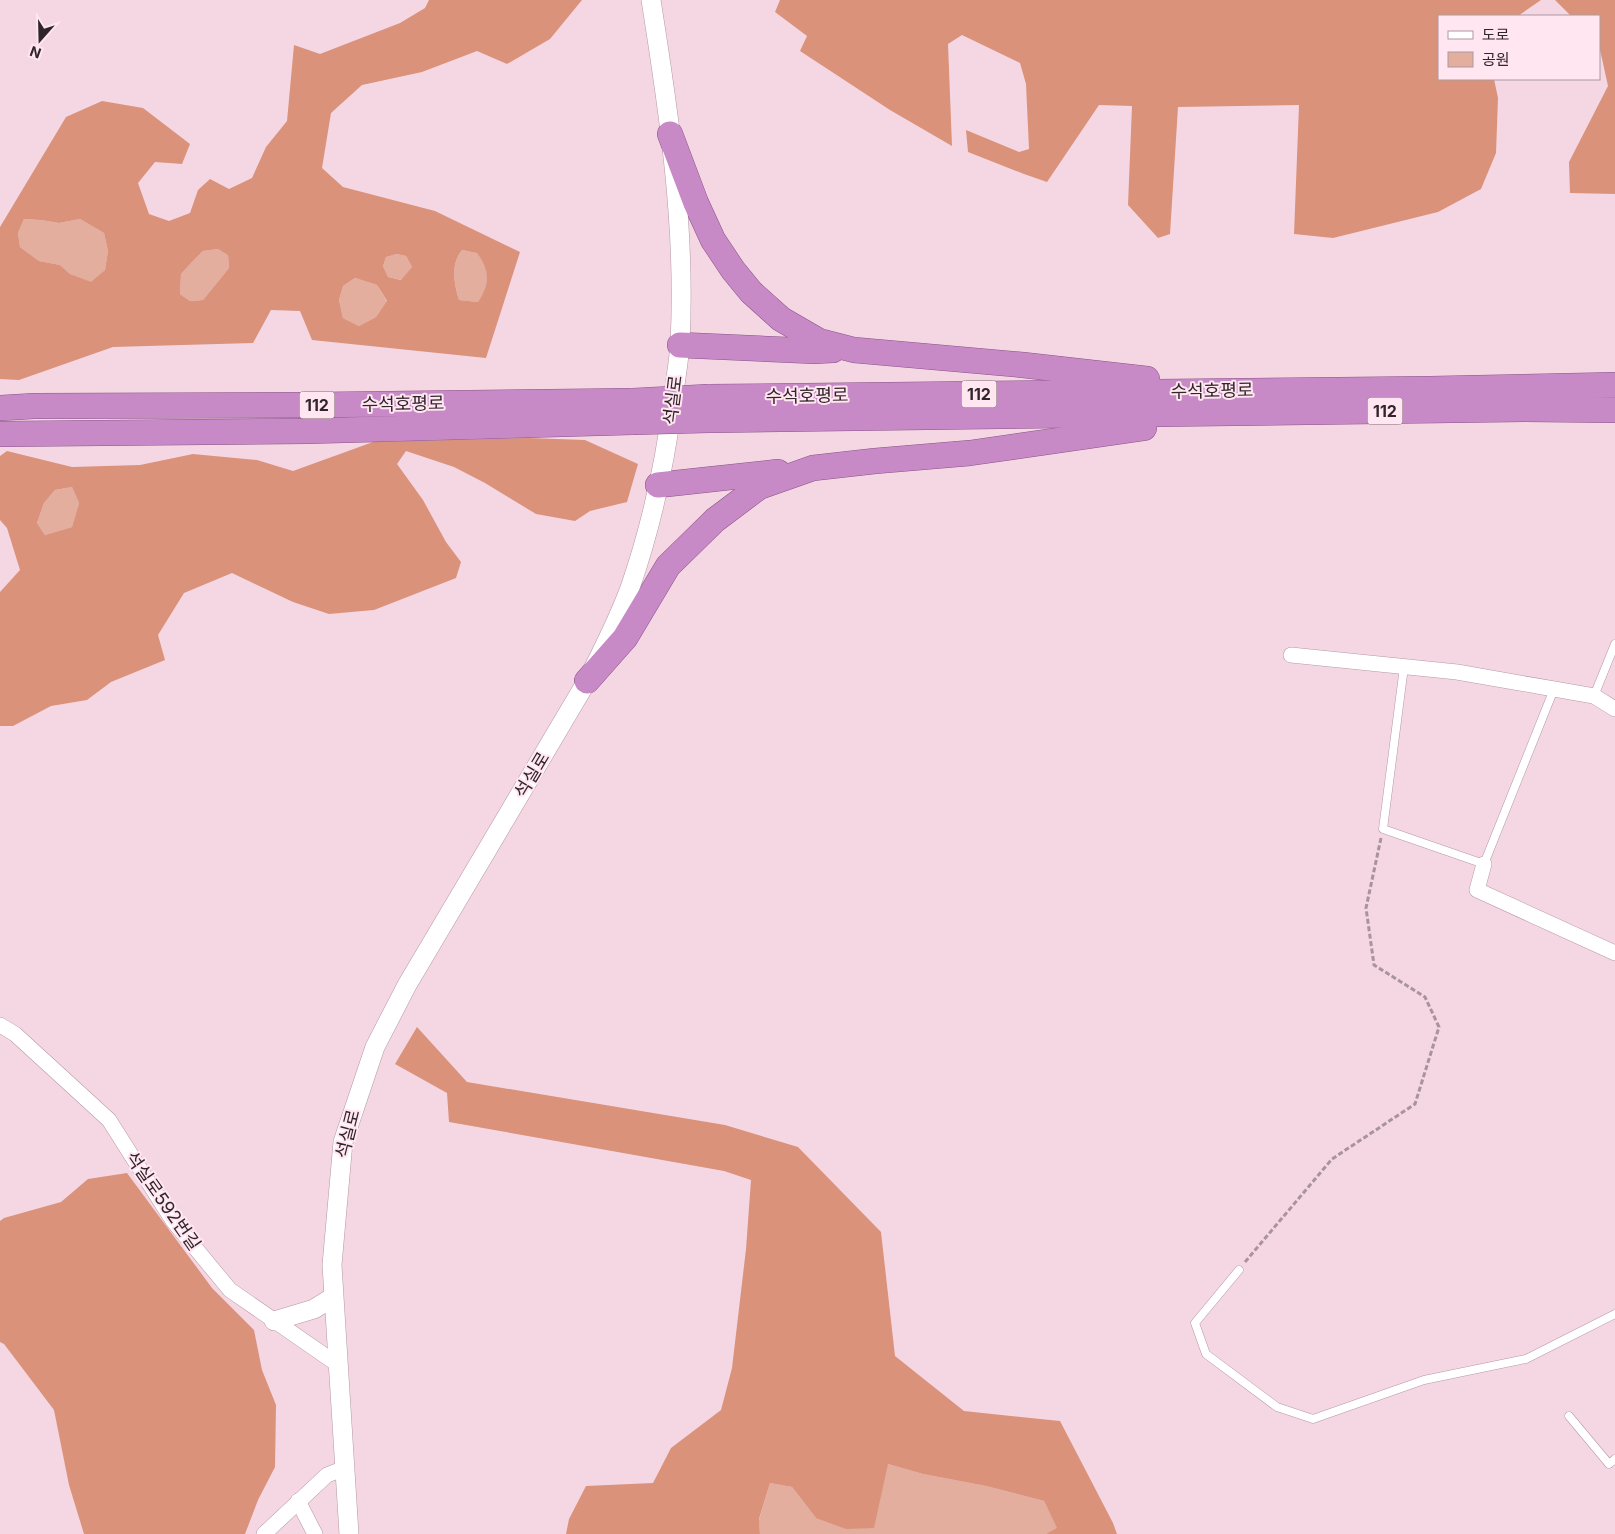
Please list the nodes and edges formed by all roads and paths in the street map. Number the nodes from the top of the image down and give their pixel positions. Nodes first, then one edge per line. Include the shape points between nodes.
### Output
1 (651, 0) edge
2 (670, 134) junction
3 (680, 344) junction
4 (853, 349) junction
5 (1615, 385) edge
6 (1247, 402) junction
7 (0, 408) edge
8 (1615, 410) edge
9 (633, 412) junction
10 (0, 434) edge
11 (813, 468) junction
12 (658, 485) junction
13 (1615, 644) edge
14 (1291, 655) dead end
15 (1404, 667) junction
16 (587, 681) junction
17 (1554, 688) junction
18 (1594, 696) junction
19 (1615, 709) edge
20 (1382, 829) junction
21 (1484, 864) junction
22 (1615, 953) edge
23 (0, 1025) edge
24 (1238, 1270) joint
25 (333, 1297) junction
26 (1615, 1314) edge
27 (274, 1321) junction
28 (337, 1364) junction
29 (1569, 1416) dead end
30 (1615, 1459) edge
31 (345, 1468) junction
32 (298, 1502) junction
33 (264, 1534) edge
34 (315, 1534) edge
35 (349, 1534) edge

1 - 2 street, 석실로
2 - 3 street, 석실로 via 681,271
2 - 4 highway via 712,240 751,292 782,319 819,341
3 - 4 highway
3 - 12 street, 석실로 via 667,444
4 - 6 highway via 1023,365
5 - 6 highway, 수석호평로 / 112 via 1430,389
6 - 8 highway, 수석호평로 / 112
6 - 9 highway, 수석호평로 / 112, bridge
6 - 11 highway via 970,453
7 - 9 highway, 수석호평로 / 112 via 306,405
9 - 10 highway, 수석호평로 / 112 via 307,431
11 - 12 highway
11 - 16 highway via 760,487 715,520 668,566 625,638
12 - 16 street, 석실로 via 630,588 612,633
13 - 18 lane
14 - 15 street
15 - 17 street
15 - 20 lane
16 - 25 street, 석실로 via 407,985 375,1047 342,1142 332,1265
17 - 18 street
17 - 21 lane
18 - 19 street
20 - 21 lane
20 - 24 path via 1366,908 1374,965 1425,997 1439,1027 1415,1104 1332,1159
21 - 22 street via 1477,890
23 - 27 street, 석실로592번길 via 15,1034 109,1120 179,1229 230,1290
24 - 26 lane via 1195,1323 1206,1354 1277,1407 1313,1419 1424,1380 1526,1359
25 - 27 street via 314,1310
25 - 28 street, 석실로
27 - 28 street, 석실로592번길
28 - 31 street, 석실로
29 - 30 lane via 1609,1464
31 - 32 street via 327,1475
31 - 35 street, 석실로
32 - 33 street
32 - 34 street

